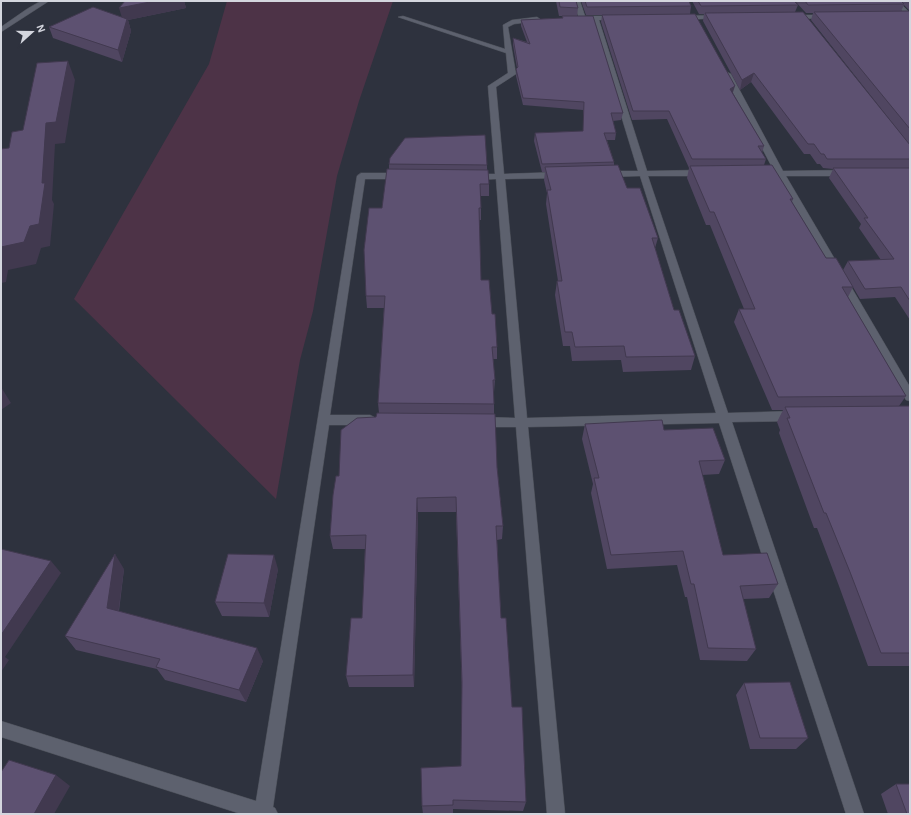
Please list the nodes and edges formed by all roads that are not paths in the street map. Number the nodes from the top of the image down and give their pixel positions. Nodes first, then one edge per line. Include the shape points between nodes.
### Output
1 (46, 1) edge
2 (577, 1) edge
3 (894, 1) edge
4 (902, 16) edge
5 (910, 16) edge
6 (401, 17) dead end
7 (727, 17) edge
8 (787, 17) edge
9 (833, 17) edge
10 (582, 18) junction
11 (595, 18) junction
12 (626, 18) edge
13 (673, 18) edge
14 (546, 19) edge
15 (568, 19) edge
16 (1, 29) edge
17 (508, 52) junction
18 (722, 65) edge
19 (643, 173) junction
20 (712, 173) edge
21 (857, 173) edge
22 (596, 174) edge
23 (750, 174) edge
24 (780, 174) junction
25 (572, 175) edge
26 (415, 176) edge
27 (462, 176) edge
28 (501, 177) junction
29 (910, 397) edge
30 (809, 416) edge
31 (724, 417) junction
32 (323, 420) junction
33 (379, 420) edge
34 (467, 422) edge
35 (523, 423) junction
36 (1, 729) edge
37 (266, 813) edge
38 (556, 814) edge
39 (855, 814) edge

1 - 16 street
2 - 10 street
3 - 5 street
4 - 5 street
6 - 17 street
7 - 13 street
8 - 9 street
10 - 11 street
10 - 15 street
11 - 12 street
11 - 19 street
14 - 17 street via 512,22 505,26
17 - 28 street via 512,74 492,86
18 - 24 street
19 - 20 street
19 - 22 street
19 - 31 street
21 - 24 street
23 - 24 street
24 - 29 street
25 - 28 street
26 - 32 street via 361,176
27 - 28 street
28 - 35 street
30 - 31 street
31 - 35 street
31 - 39 street
32 - 33 street
32 - 37 street
34 - 35 street
35 - 38 street
36 - 37 street

